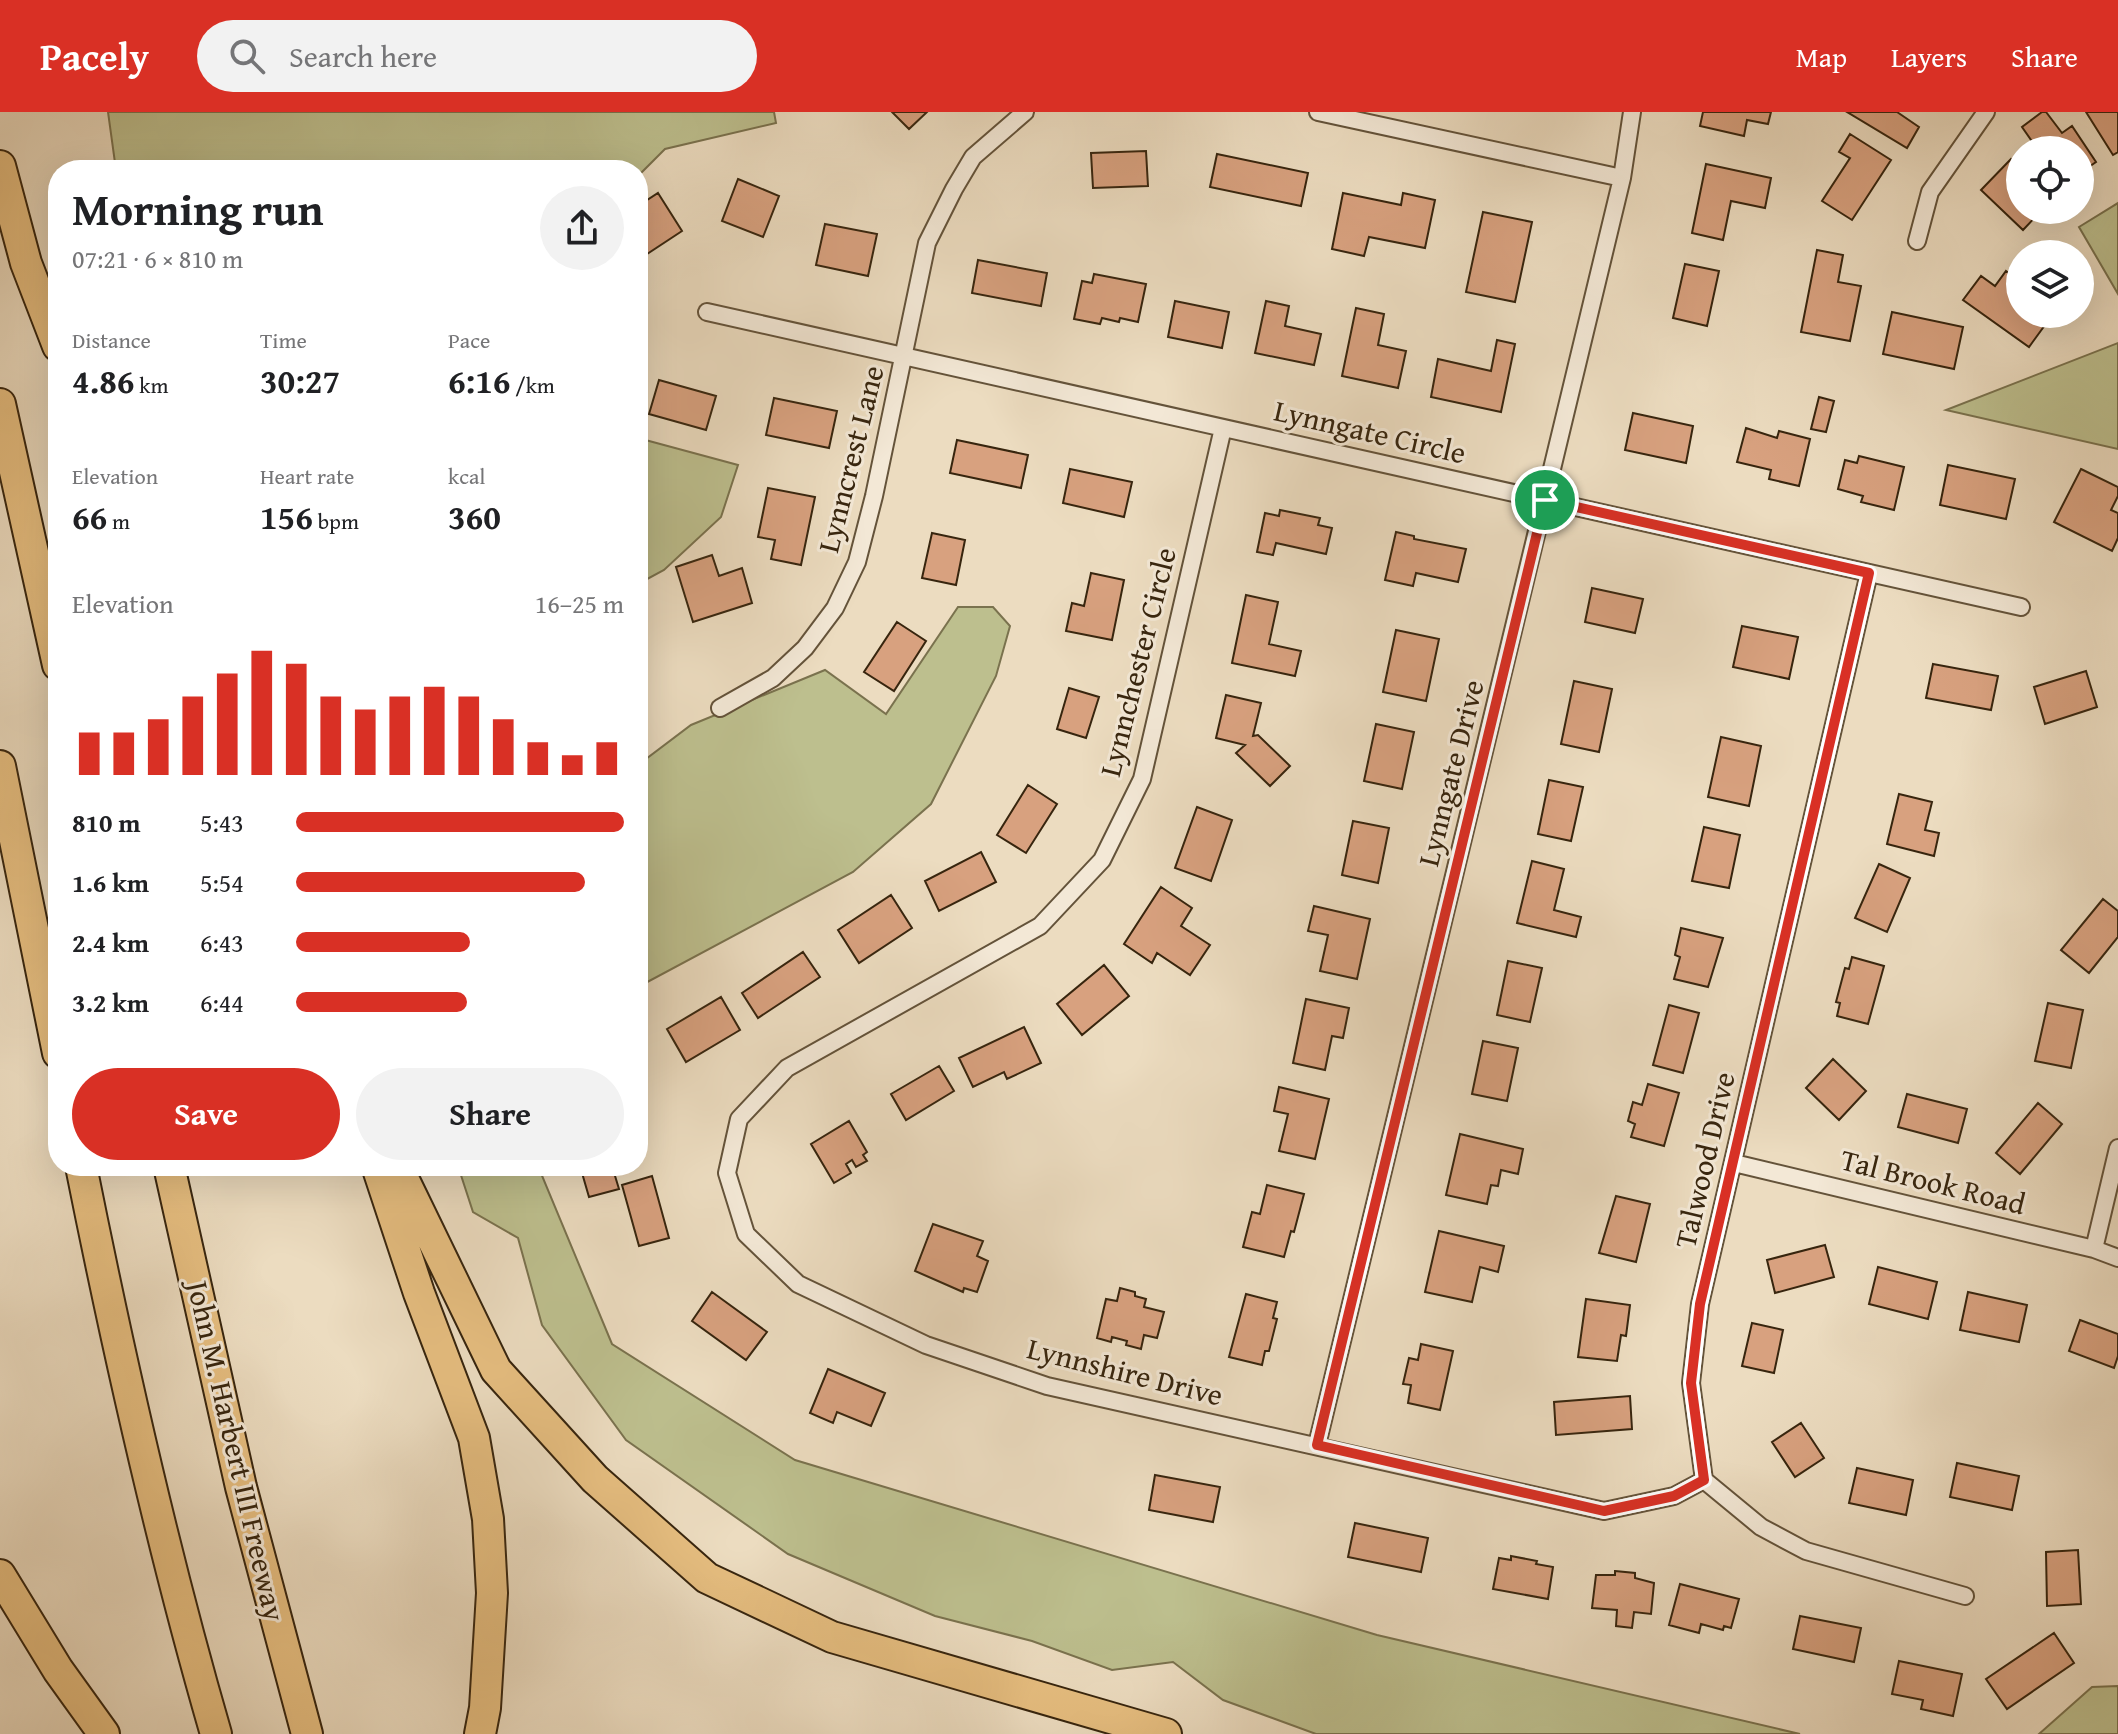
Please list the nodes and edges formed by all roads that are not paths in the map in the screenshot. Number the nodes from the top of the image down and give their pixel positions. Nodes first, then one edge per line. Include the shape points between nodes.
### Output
1 (1025, 112) edge
2 (1318, 112) edge
3 (1632, 112) edge
4 (1986, 112) edge
5 (0, 166) edge
6 (1622, 178) junction
7 (1917, 241) dead end
8 (707, 312) dead end
9 (48, 320) edge
10 (905, 357) junction
11 (0, 404) edge
12 (1223, 428) junction
13 (1545, 500) junction
14 (1869, 573) junction
15 (2021, 607) dead end
16 (48, 620) edge
17 (720, 708) dead end
18 (0, 766) edge
19 (48, 1004) edge
20 (787, 1068) joint
21 (2118, 1148) edge
22 (1734, 1163) junction
23 (83, 1176) edge
24 (171, 1176) edge
25 (380, 1176) edge
26 (402, 1176) edge
27 (2094, 1249) junction
28 (2118, 1258) edge
29 (1317, 1445) junction
30 (1704, 1480) junction
31 (0, 1575) edge
32 (1965, 1596) dead end
33 (483, 1721) edge
34 (104, 1734) edge
35 (216, 1734) edge
36 (307, 1734) edge
37 (1166, 1734) edge

1 - 10 street, Lynncrest Lane via 973,157 927,243
2 - 6 street
3 - 6 street, Lynngate Drive
4 - 7 street via 1930,192
5 - 9 highway via 26,263
6 - 13 street, Lynngate Drive
8 - 10 street, Lynngate Circle
10 - 12 street, Lynngate Circle
10 - 17 street, Lynncrest Lane via 857,562 835,608 805,648 773,678
11 - 16 highway
12 - 13 street, Lynngate Circle
12 - 20 street, Lynnchester Circle via 1142,779 1102,860 1040,926
13 - 14 street, Lynngate Circle
13 - 29 street, Lynngate Drive
14 - 15 street, Lynngate Circle
14 - 22 street, Talwood Drive
18 - 19 highway
20 - 29 street, Lynnshire Drive via 739,1119 727,1173 746,1234 798,1284 926,1345 1047,1386
21 - 27 street
22 - 27 street, Tal Brook Road
22 - 30 street, Talwood Drive via 1700,1304 1691,1383
23 - 35 highway via 109,1304
24 - 36 highway, John M. Harbert III Freeway via 241,1487
25 - 33 highway via 474,1438 488,1519 492,1593
26 - 37 highway via 496,1370 595,1479 707,1578 832,1637
27 - 28 street, Tal Brook Road
29 - 30 street, Lynnshire Drive via 1604,1511 1674,1496
30 - 32 street via 1761,1527 1806,1551
31 - 34 highway

